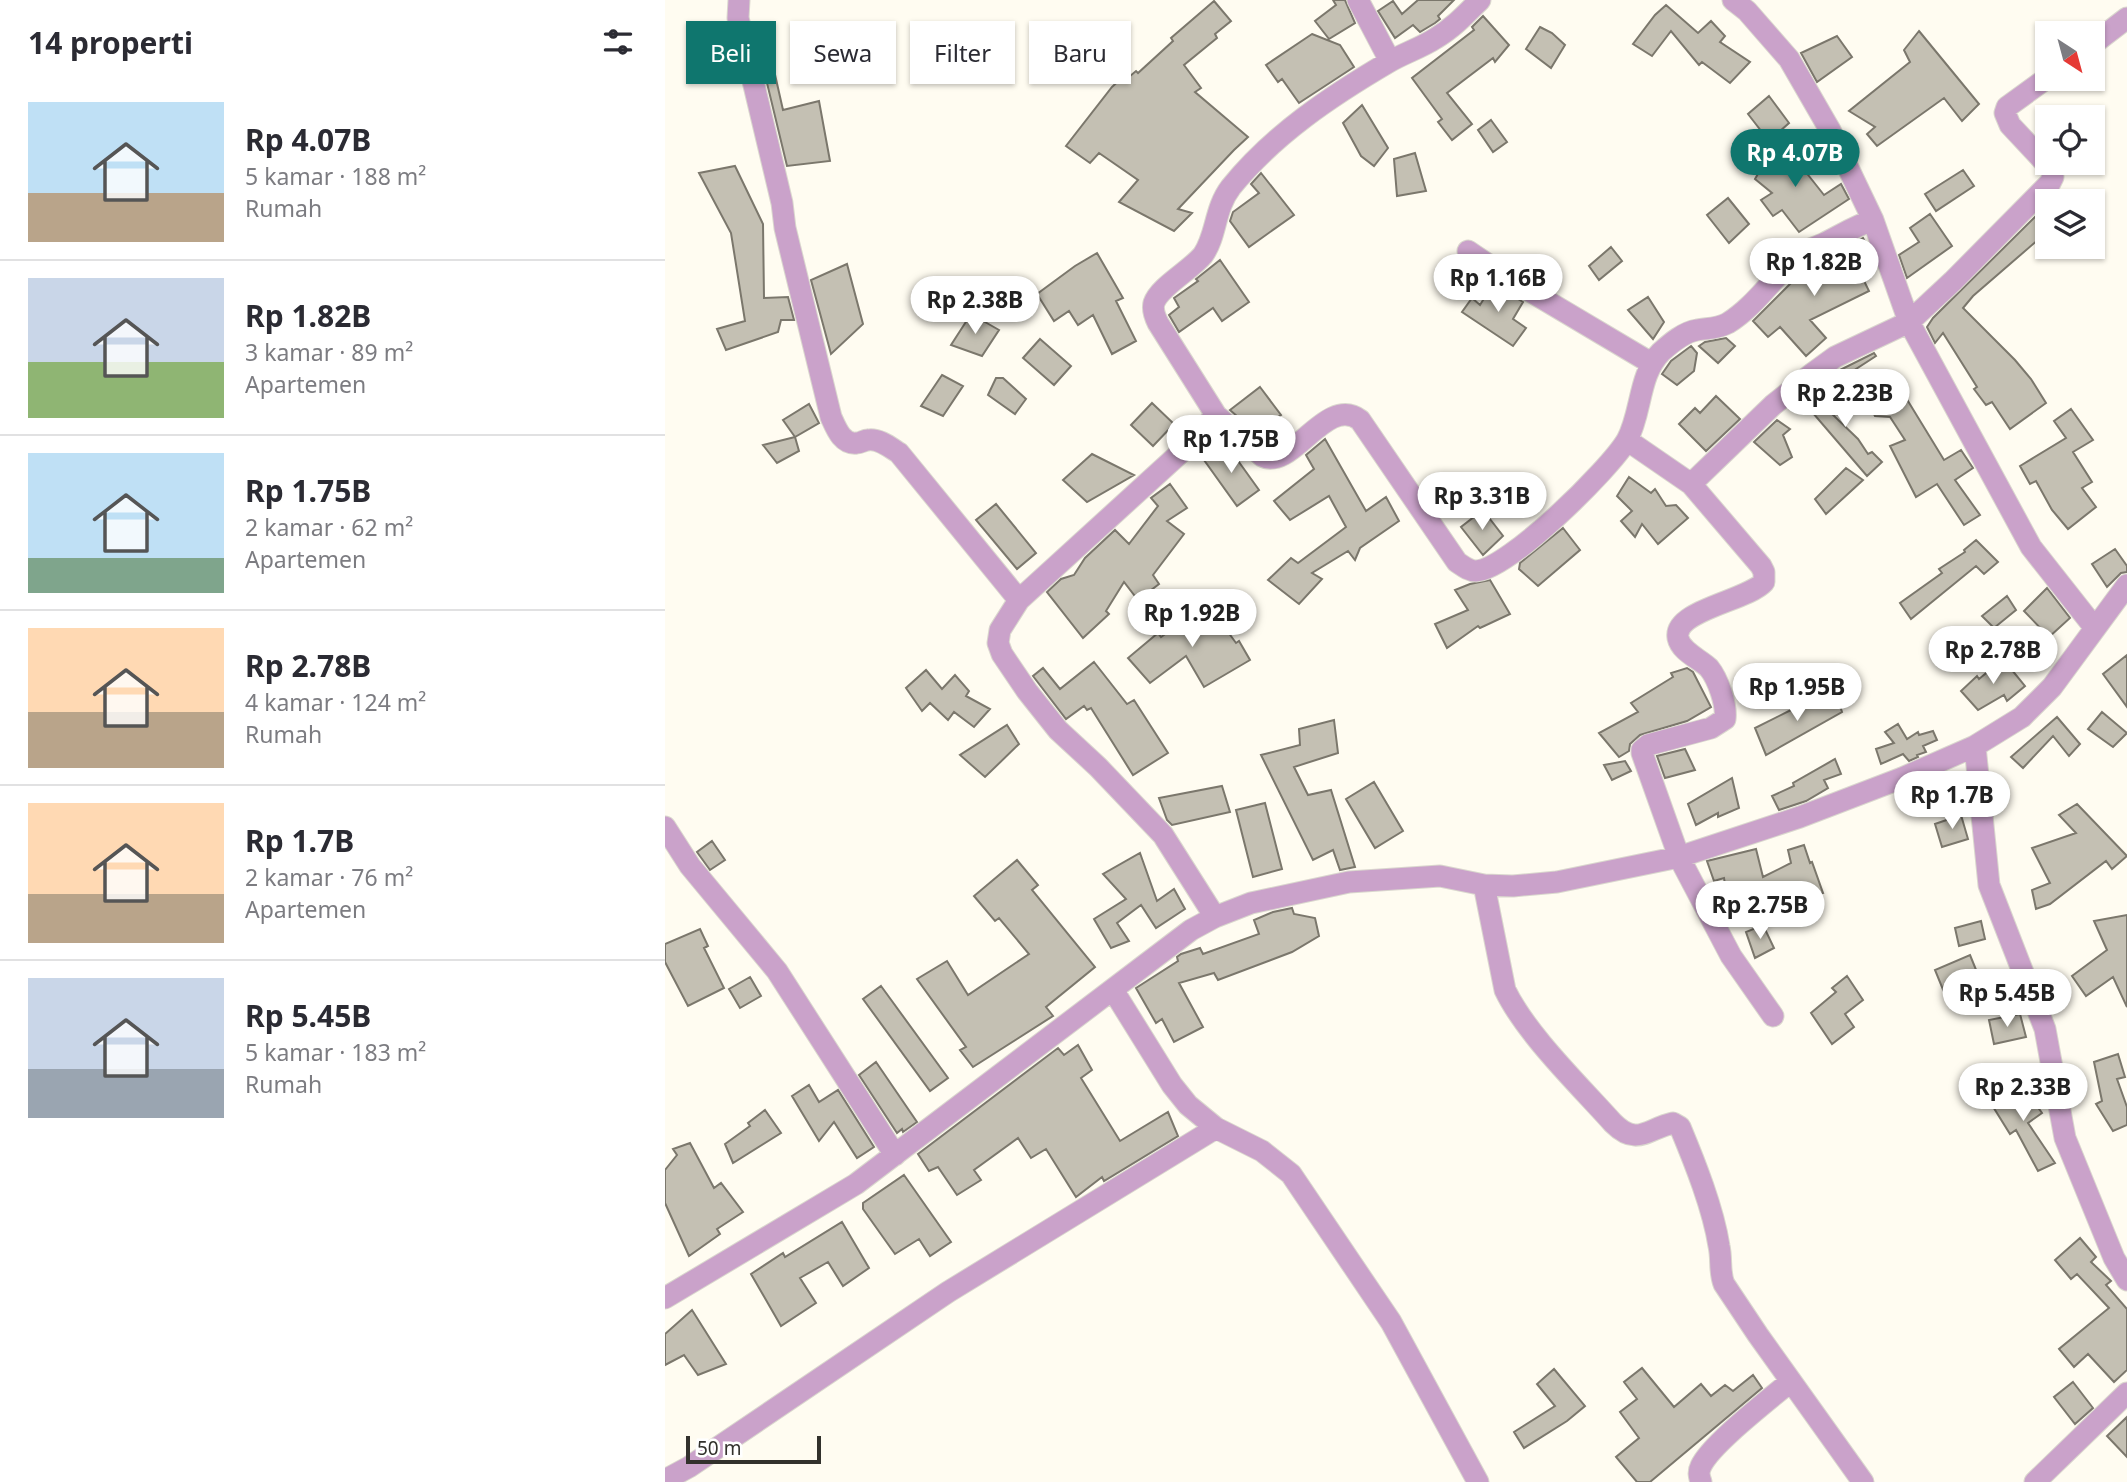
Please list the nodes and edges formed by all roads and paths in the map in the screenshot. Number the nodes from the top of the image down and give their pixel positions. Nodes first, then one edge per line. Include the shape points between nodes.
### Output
1 (739, 0) edge
2 (1358, 0) edge
3 (1480, 0) edge
4 (1733, 0) edge
5 (2127, 18) edge
6 (2105, 35) edge
7 (1390, 61) junction
8 (2035, 87) edge
9 (1873, 220) junction
10 (1468, 251) dead end
11 (1909, 322) junction
12 (1651, 363) junction
13 (1216, 415) junction
14 (1627, 440) junction
15 (1691, 484) junction
16 (2127, 585) edge
17 (1019, 600) junction
18 (2094, 628) junction
19 (1975, 746) junction
20 (665, 827) edge
21 (1679, 857) junction
22 (1484, 885) junction
23 (1215, 917) junction
24 (1113, 989) junction
25 (1773, 1016) dead end
26 (1216, 1128) junction
27 (895, 1155) junction
28 (2127, 1280) edge
29 (665, 1298) edge
30 (1791, 1381) junction
31 (2127, 1393) edge
32 (694, 1474) edge
33 (665, 1480) edge
34 (1478, 1482) edge
35 (1701, 1482) edge
36 (1863, 1482) edge
37 (2035, 1482) edge

1 - 17 street via 739,18 785,228 835,426 849,443 869,439 899,453
2 - 7 street
3 - 7 street via 1434,40
4 - 9 street via 1789,59 1830,130
5 - 6 street
7 - 13 street via 1312,111 1268,148 1220,203 1205,252 1154,302 1158,323
8 - 11 street via 2005,113 2010,125 2052,170 2050,183
9 - 11 street
9 - 12 street via 1803,252 1730,321 1691,331
10 - 12 street
11 - 15 street via 1835,357 1813,373
11 - 18 street via 2031,547
12 - 14 street
13 - 14 street via 1255,451 1275,460 1322,425 1342,415 1354,415 1457,562 1477,571 1518,550 1573,503
13 - 17 street
14 - 15 street
15 - 21 street via 1761,566 1765,578 1754,591 1689,617 1679,631 1682,646 1714,675 1725,719 1711,728 1642,750
16 - 18 street
17 - 23 street via 1000,630 1002,654 1058,730 1163,835
18 - 19 street via 2052,687 2022,717
19 - 21 street via 1800,817
19 - 28 street via 1989,885 2045,1029 2065,1138
20 - 27 street via 690,866 777,971
21 - 22 street via 1548,883
21 - 25 street via 1731,956
22 - 23 street via 1440,876 1349,882 1251,903
22 - 30 street via 1506,990 1538,1039 1625,1134 1644,1135 1673,1123 1680,1127 1720,1247 1724,1284
23 - 24 street
24 - 26 street via 1172,1085
24 - 27 street
26 - 32 street via 948,1292
26 - 34 street via 1262,1151 1291,1174 1391,1322
27 - 29 street via 856,1184
30 - 35 street via 1713,1449 1701,1464
30 - 36 street
31 - 37 street
32 - 33 street

